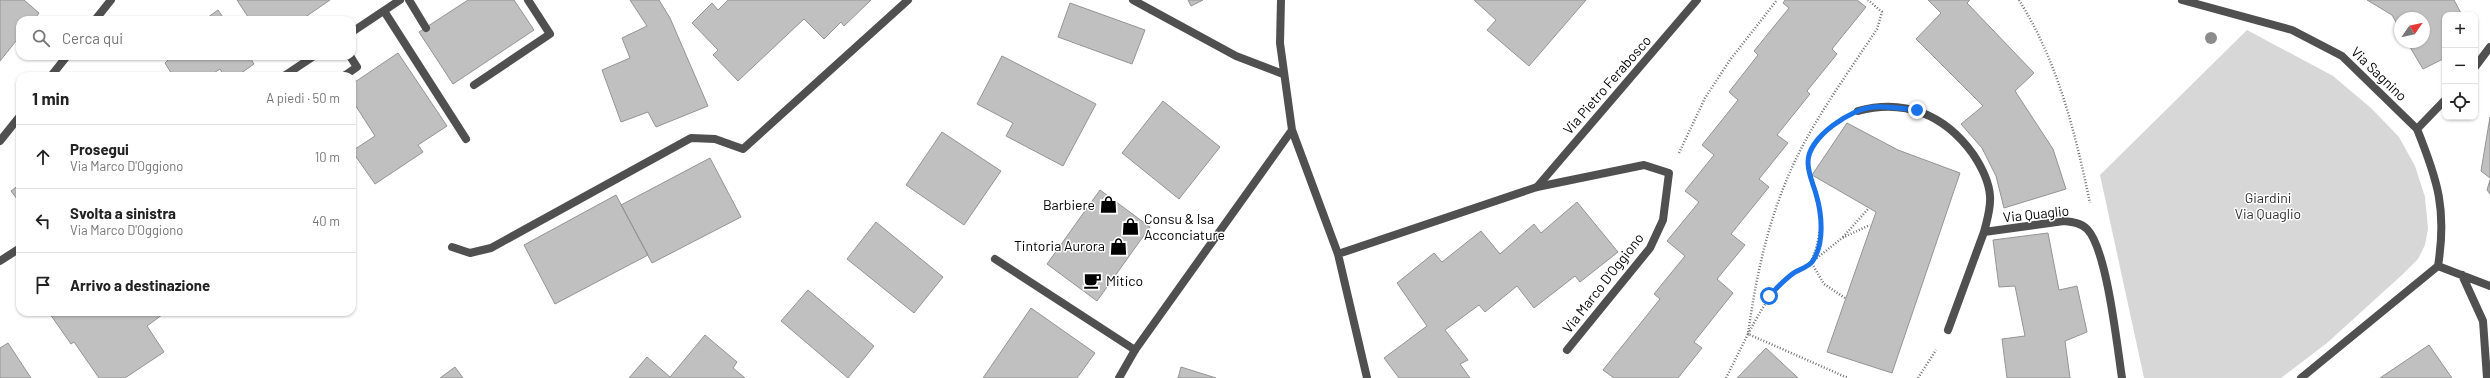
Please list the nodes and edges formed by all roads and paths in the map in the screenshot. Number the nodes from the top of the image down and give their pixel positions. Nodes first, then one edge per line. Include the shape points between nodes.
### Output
1 (111, 0) edge
2 (400, 0) edge
3 (408, 0) edge
4 (528, 0) edge
5 (908, 0) edge
6 (1133, 0) edge
7 (1281, 0) edge
8 (1697, 0) edge
9 (1777, 0) edge
10 (1868, 0) edge
11 (2019, 0) edge
12 (2182, 0) edge
13 (384, 11) junction
14 (98, 16) edge
15 (426, 28) dead end
16 (356, 29) edge
17 (2490, 47) edge
18 (64, 60) edge
19 (308, 60) edge
20 (353, 60) edge
21 (2478, 63) edge
22 (54, 72) edge
23 (290, 72) edge
24 (350, 72) edge
25 (1283, 74) junction
26 (474, 85) dead end
27 (2442, 103) edge
28 (1858, 111) joint
29 (16, 121) edge
30 (2416, 129) junction
31 (1292, 130) junction
32 (1, 138) edge
33 (466, 139) dead end
34 (1669, 173) junction
35 (1537, 187) junction
36 (1870, 208) dead end
37 (2091, 208) dead end
38 (1870, 225) dead end
39 (1984, 232) junction
40 (1842, 238) junction
41 (452, 247) dead end
42 (16, 251) edge
43 (1338, 254) junction
44 (995, 259) dead end
45 (0, 261) edge
46 (1811, 262) junction
47 (2438, 266) junction
48 (2462, 274) junction
49 (2490, 286) edge
50 (1845, 298) dead end
51 (1948, 330) joint
52 (1748, 334) junction
53 (1135, 350) junction
54 (1567, 350) dead end
55 (1119, 378) edge
56 (1367, 378) edge
57 (1726, 378) edge
58 (1848, 378) edge
59 (1918, 378) edge
60 (2122, 378) edge
61 (2300, 378) edge
62 (2487, 378) edge

1 - 14 street
2 - 13 street
3 - 15 street
4 - 26 street via 550,34
5 - 41 street via 743,149 715,138 691,138 491,248 470,253
6 - 25 street via 1236,56
7 - 25 street via 1280,43
8 - 35 street, Via Pietro Ferabosco
9 - 34 path via 1730,60 1705,98
10 - 52 path via 1882,12 1877,29 1802,147 1773,215 1757,271
11 - 37 path via 2037,28 2058,78
12 - 30 street, Via Sagnino via 2292,30 2342,56
13 - 16 street
13 - 33 street
17 - 21 street
18 - 22 street
19 - 23 street
20 - 24 street via 357,67
25 - 31 street
27 - 30 street
28 - 39 street via 1873,107 1917,110 1939,119 1953,131 1980,164 1987,181 1990,213
28 - 46 path via 1838,120 1819,137 1808,160 1810,179 1819,206 1821,228 1819,244
29 - 32 street
30 - 47 street, Via Sagnino via 2433,169 2441,206 2443,236
31 - 43 street
31 - 53 street
34 - 35 street via 1644,165
34 - 54 street, Via Marco D'Oggiono via 1663,220 1650,248
35 - 43 street
36 - 40 path
38 - 40 path
39 - 51 street, Via Quaglio
39 - 60 street, Via Quaglio via 2064,221 2077,222 2086,228 2101,254
40 - 46 path
42 - 45 street
43 - 56 street
44 - 53 street
46 - 50 path via 1824,284
46 - 52 path via 1790,275 1769,296
47 - 48 street
47 - 61 street
48 - 49 street
48 - 62 street via 2483,321
51 - 59 path
52 - 57 path
52 - 58 path
53 - 55 street

